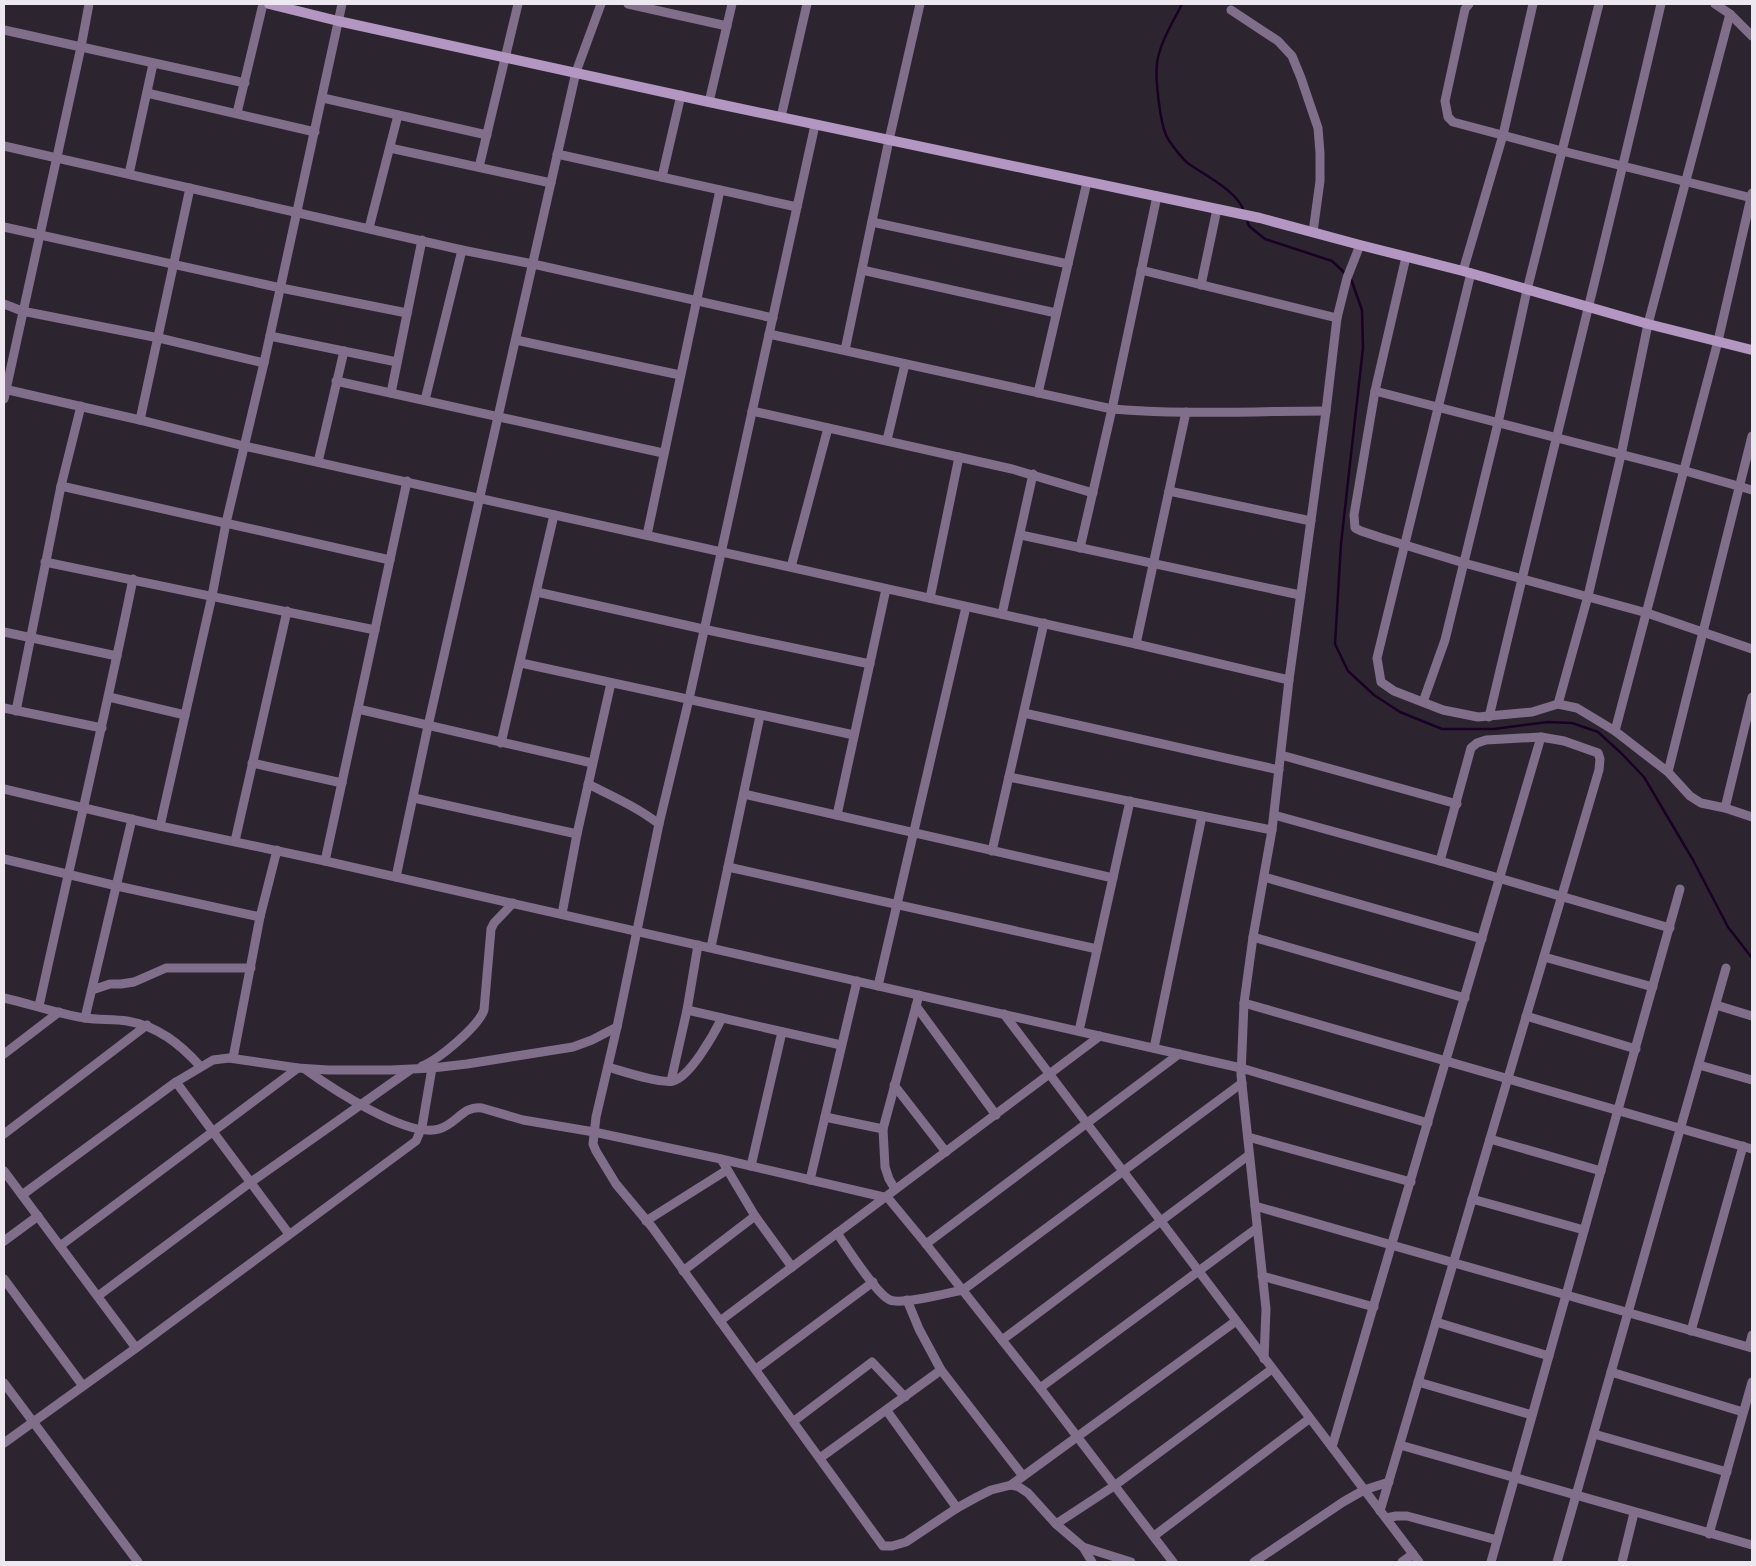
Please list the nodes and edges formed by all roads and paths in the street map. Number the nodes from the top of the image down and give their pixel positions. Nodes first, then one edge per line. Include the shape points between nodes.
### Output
1 (89, 4) edge
2 (263, 4) edge
3 (268, 4) edge
4 (342, 4) edge
5 (518, 4) edge
6 (601, 4) edge
7 (628, 4) edge
8 (732, 4) edge
9 (807, 4) edge
10 (920, 4) edge
11 (1469, 4) edge
12 (1534, 4) edge
13 (1599, 4) edge
14 (1661, 4) edge
15 (1715, 4) edge
16 (1231, 10) dead end
17 (1730, 14) junction
18 (338, 22) junction
19 (727, 26) junction
20 (4, 31) edge
21 (1752, 36) edge
22 (81, 47) junction
23 (505, 57) junction
24 (154, 64) junction
25 (576, 72) junction
26 (245, 83) junction
27 (147, 93) junction
28 (681, 96) junction
29 (323, 98) junction
30 (709, 102) junction
31 (237, 113) junction
32 (398, 116) junction
33 (781, 116) junction
34 (816, 125) junction
35 (315, 132) junction
36 (487, 135) junction
37 (1503, 135) junction
38 (889, 140) junction
39 (4, 146) edge
40 (390, 148) junction
41 (1562, 151) junction
42 (557, 154) junction
43 (56, 158) junction
44 (479, 167) junction
45 (1624, 167) junction
46 (130, 174) junction
47 (662, 178) junction
48 (1087, 182) junction
49 (1685, 182) junction
50 (551, 183) junction
51 (190, 188) junction
52 (720, 190) junction
53 (1157, 196) junction
54 (1752, 196) edge
55 (797, 207) junction
56 (1220, 209) junction
57 (298, 212) junction
58 (872, 222) junction
59 (4, 226) edge
60 (369, 228) junction
61 (1313, 232) junction
62 (39, 235) junction
63 (422, 240) junction
64 (1360, 246) junction
65 (462, 250) junction
66 (1406, 257) junction
67 (533, 264) junction
68 (1068, 264) junction
69 (174, 265) junction
70 (862, 270) junction
71 (1141, 270) junction
72 (1467, 272) junction
73 (1201, 285) junction
74 (281, 288) junction
75 (1527, 290) junction
76 (696, 301) junction
77 (4, 304) edge
78 (1588, 307) junction
79 (22, 311) junction
80 (407, 313) junction
81 (1056, 313) junction
82 (773, 318) junction
83 (1337, 318) junction
84 (1648, 324) junction
85 (769, 334) junction
86 (270, 336) junction
87 (159, 338) junction
88 (516, 340) junction
89 (1718, 341) junction
90 (845, 350) junction
91 (1752, 350) edge
92 (344, 351) junction
93 (397, 362) junction
94 (264, 363) junction
95 (905, 364) junction
96 (680, 375) junction
97 (336, 381) junction
98 (5, 390) edge
99 (1375, 391) junction
100 (1038, 392) junction
101 (391, 393) junction
102 (4, 400) edge
103 (425, 400) junction
104 (81, 406) junction
105 (1112, 408) junction
106 (1438, 408) junction
107 (752, 411) junction
108 (1326, 411) junction
109 (1186, 412) junction
110 (498, 416) junction
111 (140, 420) junction
112 (1498, 423) junction
113 (828, 428) junction
114 (1752, 436) edge
115 (1557, 438) junction
116 (887, 440) junction
117 (244, 446) junction
118 (663, 453) junction
119 (1621, 455) junction
120 (959, 457) junction
121 (318, 462) junction
122 (1682, 470) junction
123 (1033, 474) junction
124 (407, 481) junction
125 (61, 486) junction
126 (1740, 486) junction
127 (1752, 490) edge
128 (1169, 491) junction
129 (1093, 493) junction
130 (480, 499) junction
131 (554, 515) junction
132 (1311, 521) junction
133 (226, 523) junction
134 (647, 535) junction
135 (1021, 535) junction
136 (1406, 546) junction
137 (1080, 548) junction
138 (721, 552) junction
139 (390, 560) junction
140 (45, 562) junction
141 (1464, 563) junction
142 (1152, 564) junction
143 (791, 568) junction
144 (1522, 578) junction
145 (133, 579) junction
146 (886, 588) junction
147 (536, 592) junction
148 (1300, 595) junction
149 (212, 596) junction
150 (1588, 596) junction
151 (930, 598) junction
152 (966, 607) junction
153 (286, 611) junction
154 (1647, 613) junction
155 (1002, 614) junction
156 (1044, 624) junction
157 (375, 630) junction
158 (703, 630) junction
159 (4, 632) edge
160 (1702, 632) junction
161 (30, 638) junction
162 (1136, 644) junction
163 (1752, 649) edge
164 (117, 656) junction
165 (521, 663) junction
166 (870, 664) junction
167 (1289, 680) junction
168 (611, 683) junction
169 (109, 697) junction
170 (1752, 697) edge
171 (688, 699) junction
172 (1423, 702) junction
173 (1558, 704) junction
174 (4, 708) edge
175 (358, 709) junction
176 (16, 711) junction
177 (1024, 713) junction
178 (185, 715) junction
179 (760, 716) junction
180 (1489, 717) junction
181 (428, 726) junction
182 (102, 728) junction
183 (1615, 731) junction
184 (854, 735) junction
185 (1541, 737) junction
186 (501, 743) junction
187 (1280, 755) junction
188 (252, 763) junction
189 (592, 763) junction
190 (1279, 770) junction
191 (1668, 772) junction
192 (1009, 776) junction
193 (342, 783) junction
194 (588, 784) junction
195 (4, 789) edge
196 (744, 794) junction
197 (414, 798) junction
198 (1130, 801) junction
199 (1457, 804) junction
200 (82, 808) junction
201 (1725, 808) junction
202 (838, 815) junction
203 (1274, 815) junction
204 (1202, 816) junction
205 (1752, 817) edge
206 (132, 819) junction
207 (659, 824) junction
208 (160, 826) junction
209 (1272, 830) junction
210 (914, 833) junction
211 (577, 834) junction
212 (235, 841) junction
213 (277, 850) junction
214 (992, 850) junction
215 (4, 858) edge
216 (325, 860) junction
217 (1440, 861) junction
218 (728, 867) junction
219 (68, 875) junction
220 (396, 877) junction
221 (1264, 877) junction
222 (1113, 878) junction
223 (1500, 879) junction
224 (117, 886) junction
225 (1680, 889) dead end
226 (1562, 897) junction
227 (513, 903) junction
228 (897, 905) junction
229 (562, 914) junction
230 (260, 917) junction
231 (1670, 928) junction
232 (636, 931) junction
233 (1253, 937) junction
234 (1482, 940) junction
235 (698, 945) junction
236 (711, 947) junction
237 (1097, 949) junction
238 (1544, 957) junction
239 (251, 968) junction
240 (1726, 968) dead end
241 (857, 980) junction
242 (878, 986) junction
243 (1653, 987) junction
244 (92, 990) junction
245 (919, 995) junction
246 (4, 998) edge
247 (1465, 998) junction
248 (1244, 1003) junction
249 (1716, 1005) junction
250 (39, 1006) junction
251 (916, 1006) junction
252 (687, 1010) junction
253 (60, 1012) junction
254 (1004, 1014) junction
255 (1526, 1016) junction
256 (1752, 1016) edge
257 (85, 1018) junction
258 (722, 1018) junction
259 (147, 1025) junction
260 (617, 1028) junction
261 (1079, 1031) junction
262 (782, 1032) junction
263 (1100, 1036) junction
264 (842, 1045) junction
265 (1154, 1048) junction
266 (1636, 1048) junction
267 (4, 1054) edge
268 (1179, 1054) junction
269 (233, 1058) junction
270 (1446, 1060) junction
271 (1699, 1064) junction
272 (200, 1066) junction
273 (608, 1067) junction
274 (301, 1068) junction
275 (432, 1068) junction
276 (1241, 1068) junction
277 (411, 1070) junction
278 (1050, 1074) junction
279 (1508, 1078) junction
280 (1752, 1080) edge
281 (671, 1081) junction
282 (176, 1082) junction
283 (1242, 1083) junction
284 (894, 1085) junction
285 (361, 1105) junction
286 (1619, 1110) junction
287 (996, 1115) junction
288 (824, 1117) junction
289 (1087, 1123) junction
290 (1428, 1123) junction
291 (1681, 1128) junction
292 (883, 1129) junction
293 (421, 1130) junction
294 (212, 1132) junction
295 (594, 1132) junction
296 (4, 1134) edge
297 (1248, 1137) junction
298 (1490, 1139) junction
299 (1743, 1146) junction
300 (1752, 1148) edge
301 (946, 1152) junction
302 (1249, 1155) junction
303 (721, 1159) junction
304 (751, 1166) junction
305 (727, 1170) junction
306 (4, 1171) edge
307 (1123, 1171) junction
308 (1601, 1171) junction
309 (810, 1180) junction
310 (251, 1182) junction
311 (1411, 1182) junction
312 (895, 1189) junction
313 (22, 1195) junction
314 (886, 1197) junction
315 (1472, 1199) junction
316 (1255, 1206) junction
317 (38, 1216) junction
318 (755, 1216) junction
319 (646, 1221) junction
320 (1161, 1221) junction
321 (1257, 1228) junction
322 (1584, 1230) junction
323 (837, 1233) junction
324 (289, 1234) junction
325 (4, 1242) edge
326 (926, 1244) junction
327 (1392, 1245) junction
328 (60, 1246) junction
329 (1454, 1263) junction
330 (792, 1267) junction
331 (684, 1271) junction
332 (1198, 1271) junction
333 (1262, 1276) junction
334 (4, 1279) edge
335 (873, 1282) junction
336 (962, 1290) junction
337 (1566, 1295) junction
338 (98, 1296) junction
339 (907, 1300) junction
340 (1374, 1307) junction
341 (1628, 1313) junction
342 (720, 1320) junction
343 (1236, 1321) junction
344 (1436, 1322) junction
345 (1691, 1331) junction
346 (1752, 1335) edge
347 (1002, 1340) junction
348 (136, 1348) junction
349 (1750, 1348) edge
350 (1549, 1356) junction
351 (1264, 1358) junction
352 (756, 1369) junction
353 (1272, 1369) junction
354 (941, 1370) junction
355 (1611, 1372) junction
356 (1418, 1382) junction
357 (1752, 1382) edge
358 (4, 1383) edge
359 (83, 1386) junction
360 (1040, 1388) junction
361 (905, 1397) junction
362 (886, 1410) junction
363 (1744, 1412) junction
364 (1532, 1415) junction
365 (1309, 1419) junction
366 (794, 1421) junction
367 (32, 1422) junction
368 (1594, 1434) junction
369 (1076, 1437) junction
370 (4, 1443) edge
371 (1400, 1445) junction
372 (1332, 1447) junction
373 (820, 1458) junction
374 (1727, 1472) junction
375 (1023, 1476) junction
376 (1515, 1478) junction
377 (1389, 1482) junction
378 (1011, 1485) junction
379 (1114, 1486) junction
380 (1364, 1490) junction
381 (1576, 1496) junction
382 (957, 1508) junction
383 (1634, 1513) junction
384 (1383, 1514) junction
385 (1056, 1524) junction
386 (1709, 1534) junction
387 (1154, 1536) junction
388 (1497, 1540) junction
389 (1752, 1545) edge
390 (1083, 1547) junction
391 (1413, 1554) junction
392 (138, 1562) edge
393 (1092, 1562) edge
394 (1131, 1562) edge
395 (1173, 1562) edge
396 (1254, 1562) edge
397 (1402, 1562) edge
398 (1419, 1562) edge
399 (1491, 1562) edge
400 (1557, 1562) edge
401 (1622, 1562) edge

1 - 22 street
2 - 26 street
3 - 18 street
4 - 18 street
5 - 23 street
6 - 25 street
7 - 19 street
8 - 19 street
9 - 33 street
10 - 38 street
11 - 37 street via 1465,9 1445,101 1446,110 1454,122
12 - 37 street
13 - 41 street
14 - 45 street
15 - 17 street
16 - 61 street via 1278,42 1292,56 1301,78 1318,128 1320,181
17 - 21 street
17 - 49 street
18 - 23 street
18 - 29 street
19 - 30 street
20 - 22 street
22 - 24 street
22 - 43 street
23 - 25 street
23 - 36 street
24 - 26 street
24 - 27 street
25 - 28 street
25 - 42 street
26 - 31 street
27 - 31 street
27 - 46 street
28 - 30 street
28 - 47 street
29 - 32 street
29 - 35 street
30 - 33 street
31 - 35 street
32 - 36 street
32 - 40 street
33 - 34 street
34 - 38 street
34 - 55 street
35 - 57 street
36 - 44 street
37 - 41 street
37 - 72 street
38 - 48 street
38 - 58 street
39 - 43 street
40 - 44 street
40 - 60 street
41 - 45 street
41 - 75 street
42 - 47 street
42 - 50 street
43 - 46 street
43 - 62 street
44 - 50 street
45 - 49 street
45 - 78 street
46 - 51 street
47 - 52 street
48 - 53 street
48 - 68 street
49 - 54 street
49 - 84 street
50 - 67 street
51 - 57 street
51 - 69 street
52 - 55 street
52 - 76 street
53 - 56 street
53 - 71 street
54 - 89 street
55 - 82 street
56 - 61 street
56 - 73 street
57 - 60 street
57 - 74 street
58 - 68 street
58 - 70 street
59 - 62 street
60 - 63 street
61 - 64 street
62 - 69 street
62 - 79 street
63 - 65 street
63 - 80 street
64 - 66 street
64 - 83 street via 1347,278
65 - 67 street
65 - 103 street
66 - 72 street
66 - 99 street
67 - 76 street
67 - 88 street
68 - 81 street
69 - 74 street
69 - 87 street
70 - 81 street
70 - 90 street
71 - 73 street
71 - 105 street
72 - 75 street
72 - 106 street
73 - 83 street
74 - 80 street
74 - 86 street
75 - 78 street
75 - 112 street
76 - 82 street
76 - 96 street
77 - 79 street
78 - 84 street
78 - 115 street
79 - 87 street
79 - 98 street
80 - 93 street
81 - 100 street
82 - 85 street
83 - 108 street
84 - 89 street
84 - 119 street
85 - 90 street
85 - 107 street
86 - 92 street
86 - 94 street
87 - 94 street
87 - 111 street
88 - 96 street
88 - 110 street
89 - 91 street
89 - 122 street
90 - 95 street
92 - 93 street
92 - 97 street
93 - 101 street
94 - 117 street
95 - 100 street
95 - 116 street
96 - 118 street
97 - 101 street
97 - 121 street
98 - 102 street
98 - 104 street
99 - 106 street
99 - 136 street via 1354,523 1361,531
100 - 105 street
101 - 103 street
103 - 110 street
104 - 111 street
104 - 125 street
105 - 109 street
105 - 129 street
106 - 112 street
106 - 136 street
107 - 113 street
107 - 138 street
108 - 109 street
108 - 132 street
109 - 128 street
110 - 118 street
110 - 130 street
111 - 117 street
112 - 115 street
112 - 141 street
113 - 116 street
113 - 143 street
114 - 126 street
115 - 119 street
115 - 144 street
116 - 120 street
117 - 121 street
117 - 133 street
118 - 134 street
119 - 122 street
119 - 150 street
120 - 123 street
120 - 151 street
121 - 124 street
122 - 126 street
122 - 154 street
123 - 129 street
123 - 135 street
124 - 130 street
124 - 139 street
125 - 133 street
125 - 140 street
126 - 127 street
126 - 160 street
128 - 132 street
128 - 142 street
129 - 137 street
130 - 131 street
130 - 181 street
131 - 134 street
131 - 147 street
132 - 148 street
133 - 139 street
133 - 149 street
134 - 138 street
135 - 137 street
135 - 155 street
136 - 141 street
136 - 172 street via 1392,592 1377,658 1378,669 1381,682 1394,691
137 - 142 street
138 - 143 street
138 - 158 street
139 - 157 street
140 - 145 street
140 - 161 street
141 - 144 street
141 - 172 street via 1445,640
142 - 148 street
142 - 162 street
143 - 146 street
144 - 150 street
144 - 180 street
145 - 149 street
145 - 164 street
146 - 151 street
146 - 166 street
147 - 158 street
147 - 165 street
148 - 167 street
149 - 153 street
149 - 178 street
150 - 154 street
150 - 173 street
151 - 152 street
152 - 155 street
152 - 210 street
153 - 157 street
153 - 188 street
154 - 160 street
154 - 183 street
155 - 156 street
156 - 162 street
156 - 177 street
157 - 175 street
158 - 166 street
158 - 171 street
159 - 161 street
160 - 163 street
160 - 191 street
161 - 164 street
161 - 176 street
162 - 167 street
164 - 169 street
165 - 168 street
165 - 186 street
166 - 184 street
167 - 187 street
168 - 171 street
168 - 189 street
169 - 178 street
169 - 182 street
170 - 201 street
171 - 179 street
171 - 207 street
172 - 180 street via 1443,710
173 - 180 street via 1532,712
173 - 183 street via 1577,708
174 - 176 street
175 - 181 street
175 - 193 street
176 - 182 street
177 - 190 street
177 - 192 street
178 - 208 street
179 - 184 street
179 - 196 street
181 - 186 street
181 - 197 street
182 - 200 street
183 - 191 street
184 - 202 street
185 - 199 street via 1477,743 1471,748
185 - 223 street
185 - 226 street via 1598,753 1600,759
186 - 189 street
187 - 190 street
187 - 199 street
188 - 193 street
188 - 212 street
189 - 194 street
190 - 203 street
191 - 201 street via 1701,803
192 - 198 street
192 - 214 street
193 - 216 street
194 - 207 street via 626,802
194 - 211 street
195 - 200 street
196 - 202 street
196 - 218 street
197 - 211 street
197 - 220 street
198 - 204 street
198 - 222 street
199 - 217 street
200 - 206 street
200 - 219 street
201 - 205 street
202 - 210 street
203 - 209 street
203 - 217 street
204 - 209 street
204 - 265 street
206 - 208 street
206 - 224 street
207 - 232 street
208 - 212 street
209 - 221 street
210 - 214 street
210 - 228 street
211 - 229 street
212 - 213 street
213 - 216 street
213 - 230 street
214 - 222 street
215 - 219 street
216 - 220 street
217 - 223 street
218 - 228 street
218 - 236 street
219 - 224 street
219 - 250 street
220 - 227 street
221 - 233 street
221 - 234 street
222 - 237 street
223 - 226 street
223 - 234 street
224 - 230 street
224 - 244 street
225 - 231 street
226 - 231 street
226 - 238 street
227 - 229 street
227 - 277 street via 491,929 481,1016 438,1058
228 - 237 street
228 - 242 street
229 - 232 street
230 - 239 street
231 - 243 street
232 - 235 street
232 - 260 street
233 - 247 street
233 - 248 street
234 - 247 street
235 - 236 street
235 - 252 street
236 - 241 street
237 - 261 street
238 - 243 street
238 - 255 street
239 - 244 street via 174,967 134,982 110,984
239 - 269 street
240 - 249 street
241 - 242 street
241 - 264 street
242 - 245 street
243 - 266 street
244 - 257 street
245 - 251 street
245 - 254 street
246 - 250 street
247 - 270 street
248 - 270 street
248 - 276 street
249 - 256 street
249 - 271 street
250 - 253 street
251 - 284 street
251 - 287 street
252 - 258 street
252 - 281 street
253 - 257 street
253 - 267 street
254 - 261 street
254 - 278 street
255 - 266 street
255 - 279 street
257 - 259 street
258 - 262 street
258 - 281 street via 698,1058 681,1077
259 - 272 street via 175,1043
259 - 296 street
260 - 273 street
260 - 275 street via 573,1047
261 - 263 street
262 - 264 street
262 - 304 street
263 - 265 street
263 - 278 street
264 - 288 street
265 - 268 street
266 - 286 street
268 - 276 street
268 - 289 street
269 - 272 street via 213,1060
269 - 274 street
270 - 279 street
270 - 290 street
271 - 280 street
271 - 291 street
272 - 282 street
273 - 281 street
273 - 295 street
274 - 277 street
274 - 285 street
274 - 294 street
275 - 277 street
275 - 293 street
276 - 283 street
276 - 290 street
277 - 285 street
278 - 287 street
278 - 289 street
279 - 286 street
279 - 298 street
282 - 294 street
282 - 313 street
283 - 297 street
283 - 307 street
284 - 292 street
284 - 301 street
285 - 293 street
285 - 310 street
286 - 291 street
286 - 308 street
287 - 301 street
288 - 292 street
288 - 309 street
289 - 307 street
289 - 326 street
290 - 311 street
291 - 299 street
291 - 341 street
292 - 312 street via 885,1167
293 - 295 street via 441,1129 467,1109 477,1107 523,1120
293 - 324 street via 412,1145
294 - 310 street
294 - 328 street
295 - 303 street
295 - 319 street via 596,1151 616,1184
297 - 302 street
297 - 311 street
298 - 308 street
298 - 315 street
299 - 300 street
299 - 345 street
301 - 312 street
302 - 316 street
302 - 320 street
303 - 304 street
303 - 305 street
304 - 309 street
305 - 318 street
305 - 319 street
306 - 313 street
307 - 320 street
307 - 336 street
308 - 322 street
309 - 314 street
310 - 324 street
310 - 338 street
311 - 327 street
312 - 314 street
313 - 317 street
314 - 323 street
314 - 326 street
315 - 322 street
315 - 329 street
316 - 321 street
316 - 327 street
317 - 325 street
317 - 328 street
318 - 330 street
318 - 331 street
319 - 331 street
320 - 332 street
320 - 347 street
321 - 332 street
321 - 333 street
322 - 337 street
323 - 330 street
323 - 335 street
324 - 348 street
326 - 336 street
327 - 329 street
327 - 340 street
328 - 338 street
329 - 337 street
329 - 344 street
330 - 342 street
331 - 342 street
332 - 343 street
332 - 360 street
333 - 340 street
333 - 351 street via 1266,1309
334 - 359 street
335 - 339 street via 890,1300
335 - 352 street
336 - 339 street
336 - 347 street
337 - 341 street
337 - 350 street
338 - 348 street
339 - 354 street via 918,1329
340 - 372 street
341 - 345 street
341 - 355 street
342 - 352 street
343 - 351 street
343 - 369 street
344 - 350 street
344 - 356 street
345 - 349 street
346 - 349 street
347 - 360 street
348 - 359 street
350 - 364 street
351 - 353 street
352 - 366 street
353 - 365 street
353 - 379 street
354 - 361 street
354 - 375 street
355 - 363 street
355 - 368 street
356 - 364 street
356 - 371 street
357 - 363 street
358 - 367 street
359 - 367 street
360 - 369 street
361 - 362 street
361 - 366 street via 872,1362
362 - 373 street
362 - 382 street
363 - 374 street
364 - 376 street
365 - 372 street
365 - 387 street
366 - 373 street
367 - 370 street
367 - 392 street
368 - 374 street
368 - 381 street
369 - 375 street
369 - 379 street
371 - 376 street
371 - 377 street
372 - 380 street
373 - 382 street via 883,1546 906,1542
374 - 386 street
375 - 378 street
376 - 381 street
376 - 388 street
377 - 380 street
377 - 384 street
378 - 382 street via 991,1490
378 - 385 street via 1028,1493
379 - 385 street
379 - 387 street
380 - 384 street
380 - 396 street via 1322,1514
381 - 383 street
381 - 400 street
383 - 386 street
383 - 401 street
384 - 388 street via 1407,1516
384 - 391 street
385 - 390 street
386 - 389 street
387 - 395 street
388 - 399 street
390 - 393 street
390 - 394 street
391 - 397 street
391 - 398 street

